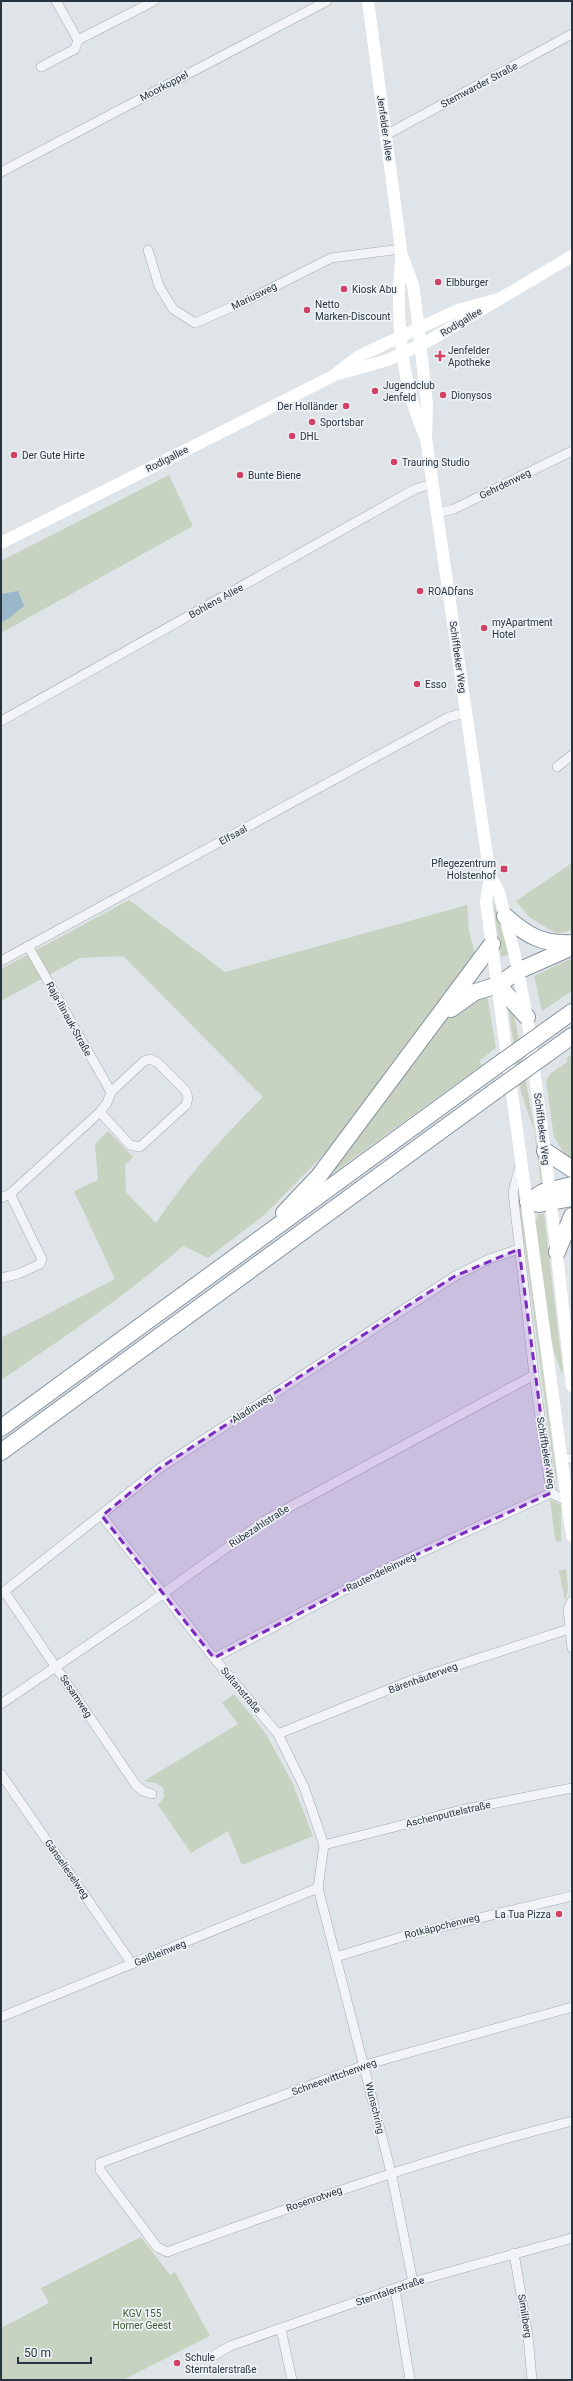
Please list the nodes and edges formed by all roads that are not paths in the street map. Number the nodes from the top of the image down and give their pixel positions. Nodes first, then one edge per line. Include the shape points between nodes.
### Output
1 (56, 1) edge
2 (154, 1) edge
3 (327, 1) edge
4 (368, 1) edge
5 (572, 34) edge
6 (78, 40) junction
7 (41, 67) dead end
8 (386, 135) junction
9 (1, 172) edge
10 (148, 250) dead end
11 (402, 252) junction
12 (572, 256) edge
13 (498, 299) junction
14 (418, 329) junction
15 (401, 337) junction
16 (420, 346) junction
17 (402, 354) junction
18 (333, 376) junction
19 (426, 438) junction
20 (572, 451) edge
21 (432, 484) junction
22 (437, 513) junction
23 (1, 543) edge
24 (466, 713) junction
25 (1, 721) edge
26 (572, 755) edge
27 (557, 767) dead end
28 (490, 876) junction
29 (505, 916) junction
30 (572, 943) edge
31 (492, 944) junction
32 (28, 946) junction
33 (572, 947) edge
34 (1, 961) edge
35 (518, 971) junction
36 (498, 985) junction
37 (572, 1012) edge
38 (527, 1017) junction
39 (434, 1025) junction
40 (572, 1036) edge
41 (572, 1040) edge
42 (552, 1050) junction
43 (110, 1092) junction
44 (100, 1112) junction
45 (545, 1151) junction
46 (522, 1158) junction
47 (572, 1169) edge
48 (572, 1185) edge
49 (5, 1196) edge
50 (550, 1196) junction
51 (572, 1198) edge
52 (528, 1202) junction
53 (572, 1216) edge
54 (255, 1243) junction
55 (520, 1249) junction
56 (557, 1252) junction
57 (1, 1278) edge
58 (534, 1375) junction
59 (572, 1386) edge
60 (1, 1428) edge
61 (1, 1452) edge
62 (567, 1458) edge
63 (551, 1493) junction
64 (567, 1501) junction
65 (102, 1516) junction
66 (572, 1536) edge
67 (3, 1592) edge
68 (163, 1593) junction
69 (572, 1601) edge
70 (569, 1629) junction
71 (572, 1648) edge
72 (214, 1658) junction
73 (56, 1667) junction
74 (1, 1704) edge
75 (278, 1734) junction
76 (1, 1774) edge
77 (572, 1788) edge
78 (152, 1794) dead end
79 (324, 1845) junction
80 (318, 1888) junction
81 (572, 1896) edge
82 (336, 1957) junction
83 (132, 1964) junction
84 (572, 2007) edge
85 (1, 2017) edge
86 (365, 2065) junction
87 (572, 2121) edge
88 (100, 2163) joint
89 (391, 2172) junction
90 (572, 2238) edge
91 (514, 2252) junction
92 (413, 2282) junction
93 (395, 2289) junction
94 (281, 2329) junction
95 (213, 2356) dead end
96 (292, 2380) edge
97 (410, 2380) edge
98 (532, 2380) edge

1 - 6 street
2 - 6 street
3 - 9 street, Moorkoppel
4 - 8 main road, Jenfelder Allee
5 - 8 street, Stemwarder Straße
6 - 7 street via 75,49
8 - 11 main road, Jenfelder Allee
10 - 11 street, Mariusweg via 159,286 173,309 195,323 248,300 330,258
11 - 14 main road, Jenfelder Allee via 412,285
11 - 15 main road, Jenfelder Allee via 398,288
12 - 13 main road, Rodigallee
13 - 14 main road, Rodigallee via 472,304
13 - 16 main road, Rodigallee via 466,321
14 - 15 main road, Rodigallee
14 - 16 main road, Schiffbeker Weg
15 - 17 main road, Schiffbeker Weg
15 - 18 main road, Rodigallee via 359,356
16 - 17 main road, Rodigallee
16 - 19 main road, Schiffbeker Weg via 427,406
17 - 18 main road, Rodigallee via 378,364
17 - 19 main road, Schiffbeker Weg via 412,407
18 - 23 main road, Rodigallee
19 - 21 main road, Schiffbeker Weg
20 - 22 street, Gehrdenweg via 454,509
21 - 22 main road, Schiffbeker Weg
21 - 25 street, Bohlens Allee via 415,489
22 - 24 main road, Schiffbeker Weg
24 - 28 main road, Schiffbeker Weg
24 - 32 street, Elfsaal via 449,717
26 - 27 street
28 - 29 main road, Schiffbeker Weg
28 - 31 main road, Schiffbeker Weg via 486,902
29 - 30 highway via 529,936 538,940
29 - 35 main road, Schiffbeker Weg
31 - 36 main road, Schiffbeker Weg
31 - 39 highway
32 - 34 street, Elfsaal
32 - 43 street, Raja-Ilinauk-Straße
33 - 35 highway
35 - 36 highway
35 - 38 main road, Schiffbeker Weg
36 - 38 highway
36 - 39 highway via 475,992 454,1006
36 - 46 main road, Schiffbeker Weg
37 - 54 highway, bridge
38 - 45 main road, Schiffbeker Weg
39 - 54 highway via 320,1176
40 - 42 highway
41 - 42 highway
42 - 61 highway, bridge
43 - 44 street via 108,1103
43 - 44 street via 144,1061 150,1059 157,1062 186,1091 188,1098 186,1105 140,1146 130,1145
44 - 49 street
45 - 47 highway
45 - 50 main road, Schiffbeker Weg
46 - 52 main road, Schiffbeker Weg
46 - 55 street, Schiffbeker Weg via 513,1192
48 - 50 highway
49 - 57 street via 42,1259 40,1264
50 - 51 highway
50 - 52 highway via 536,1195
50 - 56 main road, Schiffbeker Weg
52 - 62 main road, Schiffbeker Weg
53 - 56 highway
54 - 60 highway
55 - 58 street, Schiffbeker Weg
55 - 65 street, Aladinweg via 462,1273 412,1303 160,1468
56 - 59 main road, Schiffbeker Weg
58 - 63 street, Schiffbeker Weg
58 - 68 street, Rübezahlstraße via 264,1521
62 - 64 main road, Schiffbeker Weg
63 - 64 street, Schiffbeker Weg
63 - 72 street, Rautendeleinweg via 383,1570
64 - 66 main road, Schiffbeker Weg
65 - 67 street, Aladinweg
65 - 68 street, Sultanstraße
67 - 73 street, Sesamweg
68 - 72 street, Sultanstraße
68 - 73 street, Rübezahlstraße
69 - 70 street via 568,1609
70 - 71 street
70 - 75 street, Bärenhäuterweg via 412,1680
72 - 75 street, Sultanstraße
73 - 74 street, Rübezahlstraße
73 - 78 street, Sesamweg via 136,1785
75 - 79 street, Sultanstraße via 304,1787
76 - 83 street, Gänselieselweg
77 - 79 street, Aschenputtelstraße via 461,1810
79 - 80 street, Sultanstraße
80 - 82 street, Wunschring
80 - 83 street, Geißleinweg
81 - 82 street, Rotkäppchenweg via 408,1934
82 - 86 street, Wunschring
83 - 85 street, Geißleinweg
84 - 86 street, Schneewittchenweg
86 - 88 street, Schneewittchenweg
86 - 89 street, Wunschring
87 - 89 street, Rosenrotweg via 511,2136
88 - 89 street, Rosenrotweg via 100,2170 157,2247 167,2252
89 - 92 street, Wunschring
90 - 91 street, Sterntalerstraße
91 - 92 street, Sterntalerstraße
91 - 98 street, Similiberg via 528,2336
92 - 93 street, Sterntalerstraße
93 - 94 street, Sterntalerstraße
93 - 97 street
94 - 95 street, Sterntalerstraße via 230,2346
94 - 96 street

